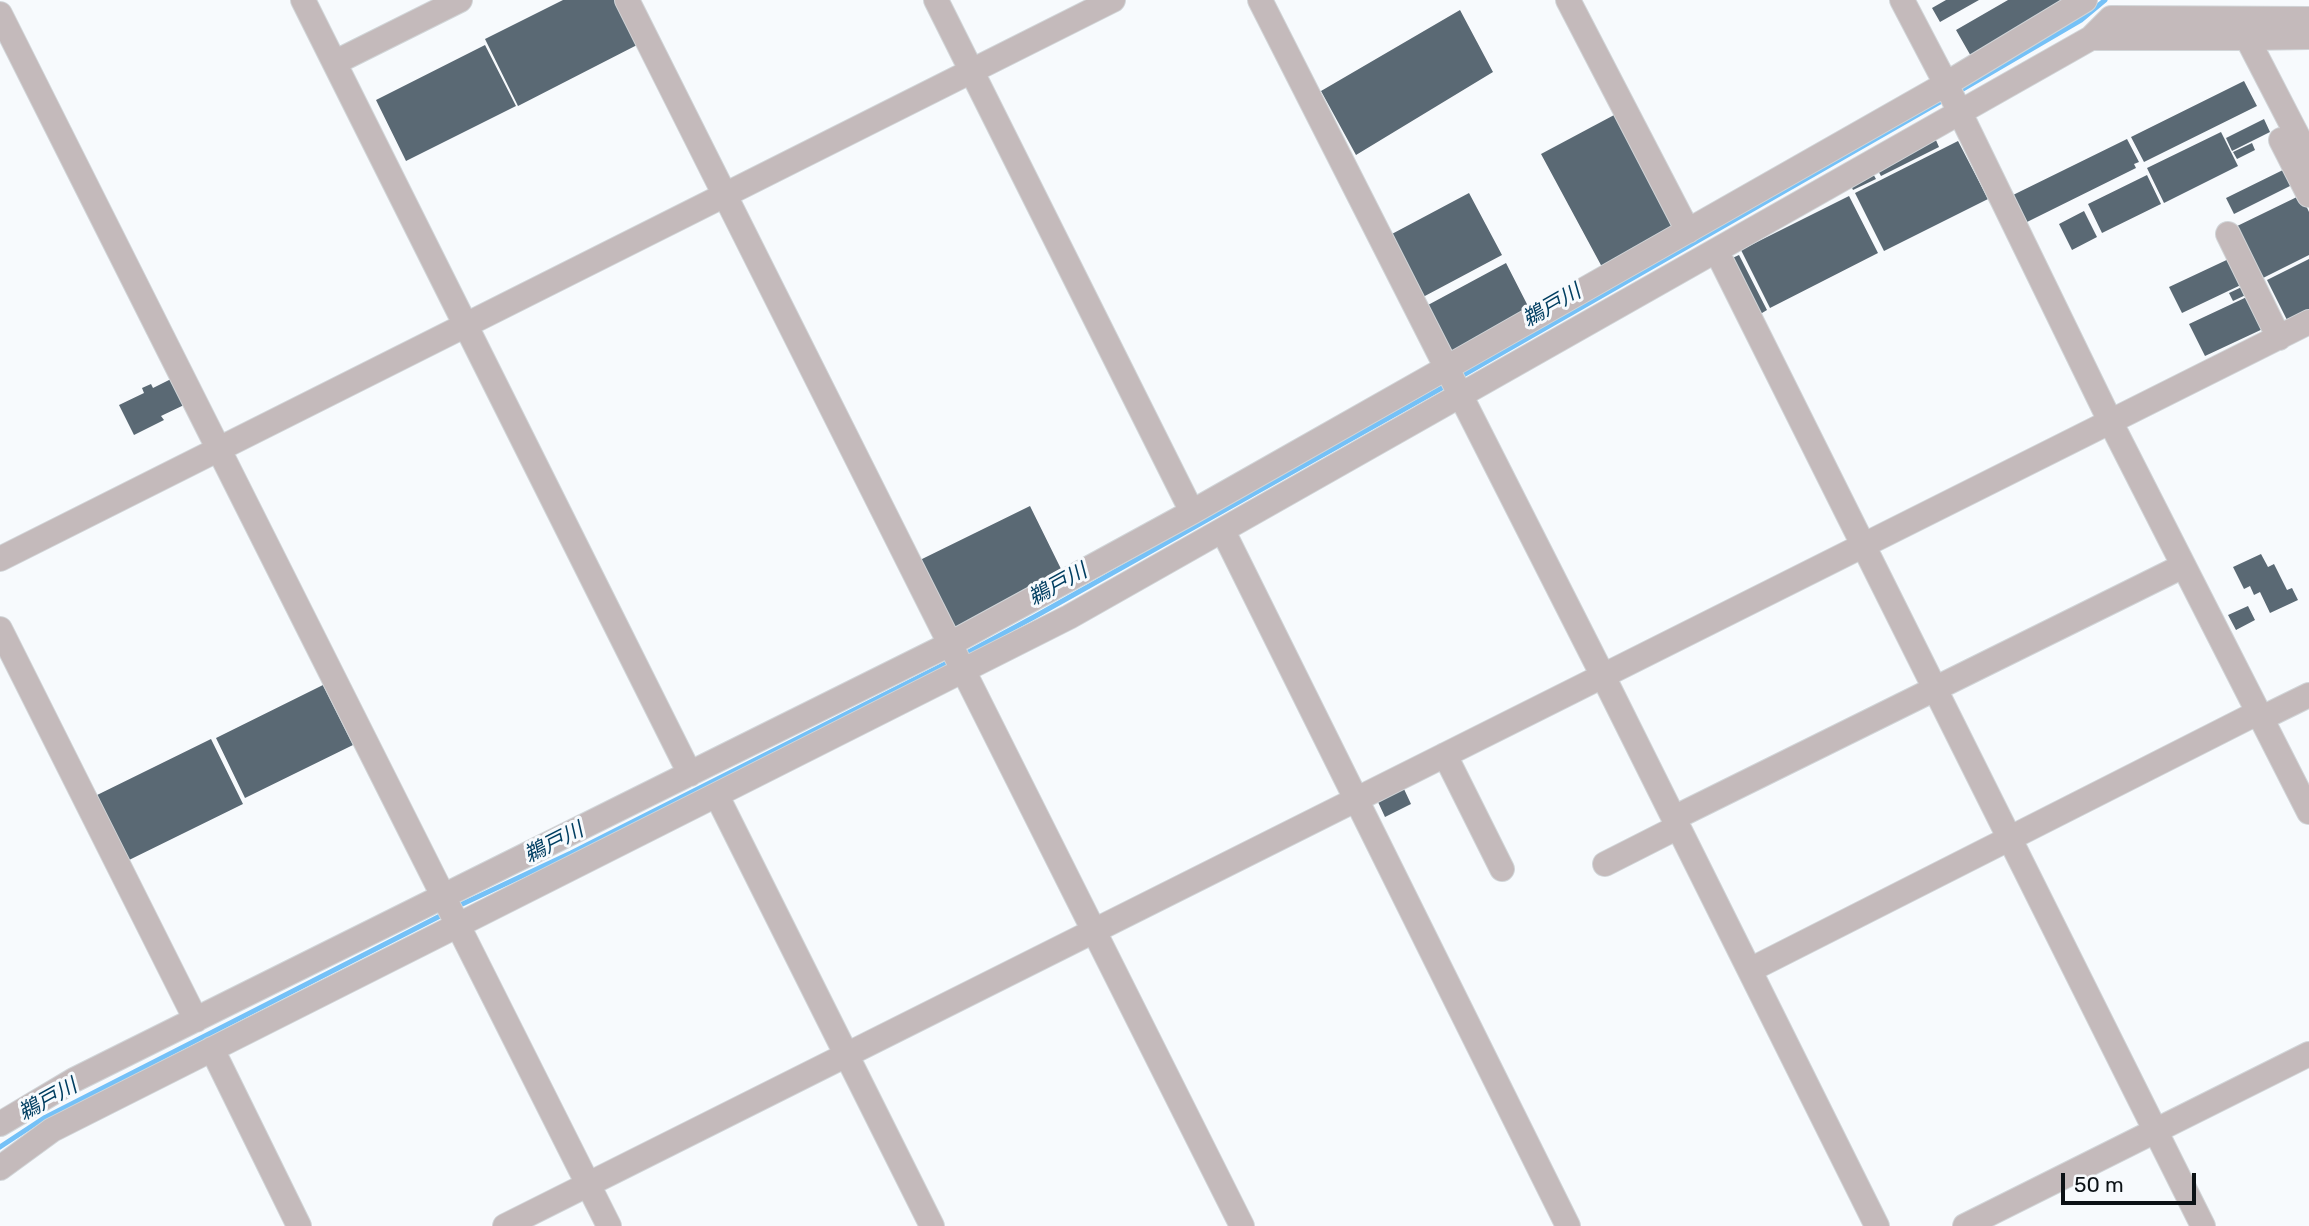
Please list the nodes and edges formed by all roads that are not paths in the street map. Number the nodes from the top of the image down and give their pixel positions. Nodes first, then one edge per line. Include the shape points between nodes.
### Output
1 (303, 0) edge
2 (318, 0) edge
3 (460, 0) edge
4 (627, 0) edge
5 (936, 0) edge
6 (954, 0) edge
7 (1113, 0) edge
8 (1260, 0) edge
9 (1568, 0) edge
10 (1582, 0) edge
11 (1902, 0) edge
12 (2085, 0) edge
13 (2131, 0) edge
14 (0, 14) edge
15 (2110, 18) junction
16 (2309, 19) edge
17 (2238, 37) junction
18 (2309, 37) edge
19 (2091, 38) junction
20 (346, 57) junction
21 (979, 69) junction
22 (1952, 99) junction
23 (2309, 158) edge
24 (2309, 195) edge
25 (724, 196) junction
26 (1694, 228) junction
27 (2228, 233) dead end
28 (1712, 255) junction
29 (2309, 322) edge
30 (472, 323) junction
31 (2279, 338) junction
32 (1455, 381) junction
33 (2112, 423) junction
34 (219, 449) junction
35 (1199, 508) junction
36 (1217, 534) junction
37 (1858, 549) junction
38 (0, 559) edge
39 (2183, 566) junction
40 (0, 629) edge
41 (957, 658) junction
42 (0, 661) edge
43 (1603, 676) junction
44 (1929, 691) junction
45 (2309, 695) edge
46 (2259, 716) junction
47 (1445, 755) junction
48 (696, 771) junction
49 (711, 799) junction
50 (1350, 803) junction
51 (2309, 812) edge
52 (1676, 823) junction
53 (2004, 840) junction
54 (1605, 864) dead end
55 (1502, 869) dead end
56 (450, 912) junction
57 (1095, 931) junction
58 (1749, 970) junction
59 (188, 1023) junction
60 (205, 1053) junction
61 (2309, 1054) edge
62 (840, 1058) junction
63 (0, 1124) edge
64 (2151, 1134) junction
65 (0, 1168) edge
66 (588, 1184) junction
67 (282, 1226) edge
68 (299, 1226) edge
69 (505, 1226) edge
70 (609, 1226) edge
71 (916, 1226) edge
72 (932, 1226) edge
73 (1242, 1226) edge
74 (1554, 1226) edge
75 (1568, 1226) edge
76 (1877, 1226) edge
77 (1965, 1226) edge
78 (2190, 1226) edge
79 (2203, 1226) edge

1 - 30 street
2 - 20 street
3 - 20 street
4 - 25 street
5 - 21 street
6 - 21 street
7 - 21 street
8 - 32 street
9 - 26 street
10 - 26 street
11 - 22 street
12 - 22 street
13 - 15 street
14 - 34 street
15 - 16 street
15 - 19 street
17 - 18 street
17 - 19 street
17 - 23 street
17 - 24 street
19 - 22 street
20 - 30 street
21 - 25 street
21 - 35 street
22 - 26 street
22 - 28 street
22 - 33 street
25 - 30 street
25 - 41 street
26 - 32 street
27 - 31 street
28 - 32 street
28 - 37 street
29 - 31 street
30 - 34 street
30 - 48 street
31 - 33 street
32 - 35 street
32 - 36 street
32 - 43 street
33 - 37 street
33 - 39 street
34 - 38 street
34 - 56 street
35 - 41 street
36 - 41 street via 1069,617
36 - 50 street
37 - 43 street
37 - 44 street
39 - 44 street
39 - 46 street
40 - 59 street
41 - 48 street
41 - 49 street
41 - 57 street
42 - 59 street
43 - 47 street
43 - 52 street
44 - 52 street
44 - 53 street
45 - 46 street
46 - 51 street
46 - 53 street
47 - 50 street
47 - 55 street
48 - 56 street
49 - 56 street
49 - 62 street
50 - 57 street
50 - 74 street
50 - 75 street
52 - 54 street
52 - 58 street
53 - 58 street
53 - 64 street
56 - 59 street
56 - 60 street
56 - 66 street
57 - 62 street
57 - 73 street
58 - 76 street
59 - 63 street via 74,1080
60 - 65 street via 52,1130
60 - 67 street
60 - 68 street
61 - 64 street
62 - 66 street
62 - 71 street
62 - 72 street
64 - 77 street
64 - 78 street
64 - 79 street
66 - 69 street
66 - 70 street

